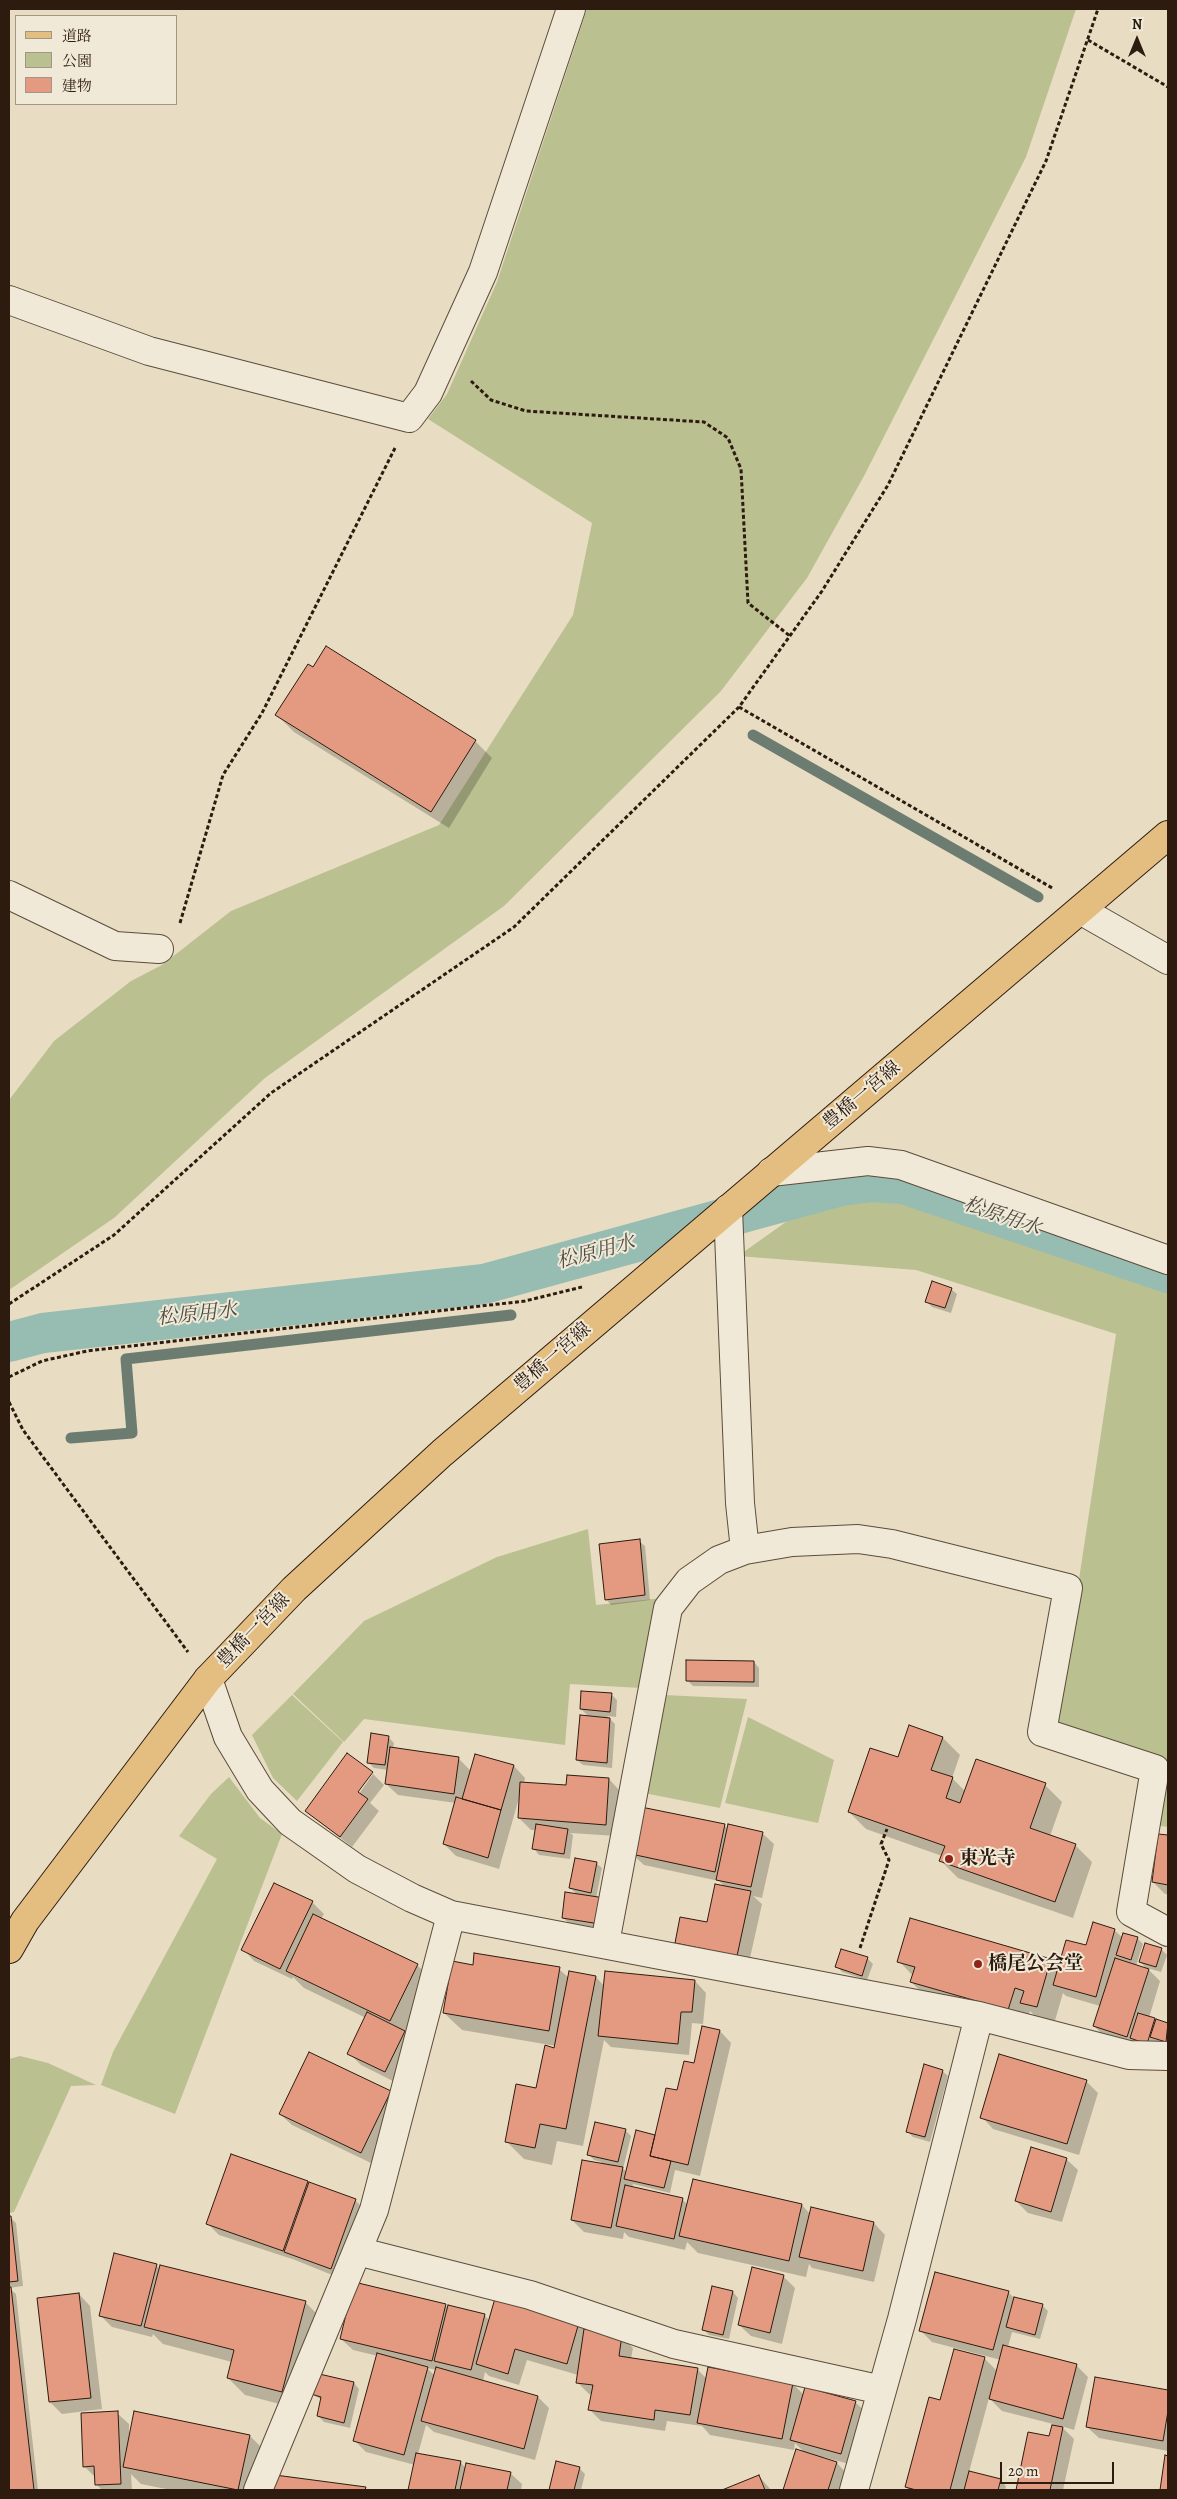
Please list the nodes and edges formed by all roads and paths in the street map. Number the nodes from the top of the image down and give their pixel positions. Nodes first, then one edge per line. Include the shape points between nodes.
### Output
1 (571, 9) edge
2 (1098, 9) edge
3 (1088, 40) junction
4 (1168, 86) edge
5 (9, 300) edge
6 (452, 342) junction
7 (409, 418) junction
8 (790, 636) junction
9 (738, 707) junction
10 (1168, 835) edge
11 (9, 895) edge
12 (1082, 911) junction
13 (159, 949) joint
14 (1168, 960) edge
15 (771, 1172) junction
16 (728, 1209) junction
17 (1168, 1260) edge
18 (590, 1286) dead end
19 (9, 1304) edge
20 (9, 1377) edge
21 (9, 1402) edge
22 (745, 1550) junction
23 (208, 1679) junction
24 (887, 1828) dead end
25 (452, 1915) junction
26 (1168, 1932) edge
27 (605, 1943) junction
28 (860, 1948) dead end
29 (9, 1949) edge
30 (979, 2016) junction
31 (1168, 2056) edge
32 (357, 2251) junction
33 (882, 2390) junction
34 (258, 2490) edge
35 (854, 2490) edge

1 - 6 street via 483,272
2 - 3 path
3 - 4 path
3 - 8 path via 1046,160 888,485
5 - 7 street via 149,351
6 - 7 street via 428,393
6 - 8 path via 472,384 491,400 526,411 704,422 728,438 741,469 748,603
7 - 13 path via 262,713 223,775 175,935
8 - 9 path
9 - 12 path via 1056,890
9 - 19 path via 514,927 271,1093 114,1235
10 - 12 main road, 豊橋一宮線
11 - 13 street via 115,946
12 - 14 street
12 - 15 main road, 豊橋一宮線
15 - 16 main road, 豊橋一宮線
15 - 17 street via 868,1161 901,1165
16 - 22 street via 740,1503
16 - 23 main road, 豊橋一宮線 via 442,1453 294,1589
18 - 20 path via 525,1301 87,1351 42,1361
21 - 23 path via 23,1430
22 - 26 street via 792,1542 858,1539 892,1544 1068,1588 1042,1732 1155,1769 1131,1912
22 - 27 street via 719,1560 689,1581 668,1608
23 - 25 street via 228,1737 260,1790 290,1822 357,1869
23 - 29 main road, 豊橋一宮線 via 25,1921
24 - 28 path via 881,1844 889,1860
25 - 27 street
25 - 32 street via 374,2210
27 - 30 street
30 - 31 street via 1129,2055
30 - 33 street
32 - 33 street via 530,2295 674,2344
32 - 34 street
33 - 35 street

